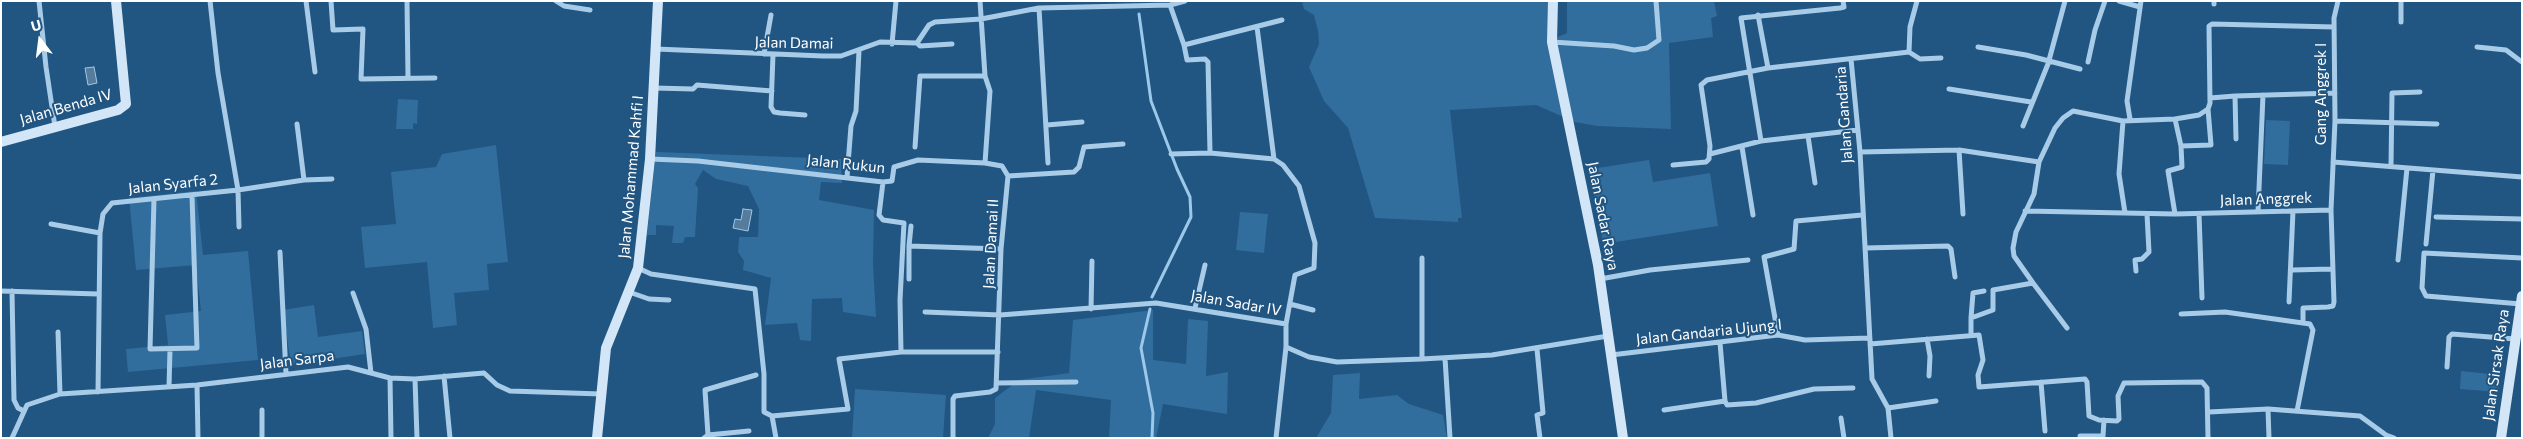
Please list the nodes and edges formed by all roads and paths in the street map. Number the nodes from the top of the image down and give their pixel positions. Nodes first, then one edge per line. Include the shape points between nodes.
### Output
1 (38, 1) edge
2 (116, 1) edge
3 (210, 1) edge
4 (306, 1) edge
5 (331, 1) edge
6 (407, 1) edge
7 (556, 1) edge
8 (658, 1) edge
9 (896, 1) edge
10 (980, 1) edge
11 (1185, 1) edge
12 (1553, 1) edge
13 (1656, 1) edge
14 (1843, 1) edge
15 (1917, 1) edge
16 (2065, 1) edge
17 (2105, 1) edge
18 (2119, 1) edge
19 (2338, 1) edge
20 (2401, 1) edge
21 (2141, 4) edge
22 (1170, 5) junction
23 (1039, 8) junction
24 (590, 10) dead end
25 (771, 15) dead end
26 (1758, 15) junction
27 (981, 19) junction
28 (1282, 20) dead end
29 (2401, 22) dead end
30 (1258, 27) junction
31 (2334, 27) junction
32 (1552, 42) junction
33 (917, 43) junction
34 (892, 44) junction
35 (952, 44) dead end
36 (1184, 45) junction
37 (2477, 47) dead end
38 (1978, 48) dead end
39 (656, 49) junction
40 (859, 51) junction
41 (1908, 52) junction
42 (764, 54) junction
43 (773, 55) junction
44 (1941, 58) dead end
45 (1850, 60) junction
46 (2049, 60) junction
47 (2088, 62) dead end
48 (2522, 62) edge
49 (1768, 68) junction
50 (2080, 69) dead end
51 (315, 72) dead end
52 (1750, 72) junction
53 (985, 76) junction
54 (408, 77) junction
55 (435, 78) dead end
56 (653, 88) junction
57 (1949, 89) dead end
58 (772, 91) junction
59 (2420, 92) dead end
60 (2335, 93) junction
61 (2263, 95) junction
62 (2235, 96) junction
63 (2210, 98) junction
64 (2031, 102) junction
65 (2208, 109) junction
66 (804, 116) dead end
67 (2130, 119) junction
68 (2175, 119) junction
69 (2123, 121) junction
70 (2335, 121) junction
71 (1082, 122) dead end
72 (2391, 123) junction
73 (297, 124) dead end
74 (2437, 124) dead end
75 (1047, 125) junction
76 (2023, 126) dead end
77 (56, 128) junction
78 (1858, 130) junction
79 (1808, 136) junction
80 (2236, 139) dead end
81 (1, 142) edge
82 (1761, 142) junction
83 (1123, 144) dead end
84 (2181, 146) junction
85 (915, 147) dead end
86 (1742, 147) junction
87 (1959, 150) junction
88 (1860, 152) junction
89 (1171, 154) dead end
90 (1210, 154) junction
91 (1710, 154) junction
92 (650, 159) junction
93 (1274, 159) junction
94 (2039, 162) junction
95 (2333, 162) junction
96 (985, 163) junction
97 (1048, 163) dead end
98 (1673, 166) dead end
99 (2392, 166) junction
100 (2407, 168) junction
101 (2433, 170) junction
102 (1008, 176) junction
103 (847, 177) junction
104 (2522, 177) edge
105 (332, 178) dead end
106 (304, 180) junction
107 (882, 182) junction
108 (1815, 183) dead end
109 (238, 190) junction
110 (192, 196) junction
111 (154, 199) junction
112 (2331, 210) junction
113 (2025, 212) junction
114 (2258, 212) junction
115 (2293, 212) junction
116 (2125, 213) junction
117 (1963, 214) dead end
118 (2147, 214) junction
119 (2175, 214) junction
120 (2199, 214) junction
121 (1753, 215) dead end
122 (1862, 215) junction
123 (2436, 217) dead end
124 (2522, 219) edge
125 (51, 224) dead end
126 (911, 226) dead end
127 (239, 227) dead end
128 (100, 233) junction
129 (2426, 244) dead end
130 (909, 246) junction
131 (1864, 248) junction
132 (1001, 249) junction
133 (280, 252) dead end
134 (1422, 258) dead end
135 (2522, 258) edge
136 (1748, 260) dead end
137 (2398, 260) dead end
138 (1092, 261) dead end
139 (1205, 265) dead end
140 (638, 268) junction
141 (2332, 269) junction
142 (2292, 270) junction
143 (2136, 271) dead end
144 (1955, 276) dead end
145 (909, 279) dead end
146 (1600, 279) junction
147 (2032, 284) junction
148 (1, 291) edge
149 (12, 291) junction
150 (1984, 291) dead end
151 (628, 292) junction
152 (353, 293) dead end
153 (98, 294) junction
154 (2202, 298) dead end
155 (669, 300) dead end
156 (2521, 300) edge
157 (2289, 302) dead end
158 (1290, 304) junction
159 (1195, 308) junction
160 (1091, 309) junction
161 (1313, 310) dead end
162 (925, 312) dead end
163 (2181, 314) dead end
164 (1000, 315) junction
165 (1971, 318) junction
166 (2303, 323) junction
167 (1286, 324) junction
168 (2067, 328) dead end
169 (58, 332) dead end
170 (1971, 334) junction
171 (1778, 335) junction
172 (1608, 336) junction
173 (2517, 338) edge
174 (1927, 339) junction
175 (1870, 341) junction
176 (1720, 343) junction
177 (1286, 347) junction
178 (170, 349) junction
179 (1537, 349) junction
180 (901, 352) junction
181 (998, 352) junction
182 (1611, 355) junction
183 (1445, 358) junction
184 (1422, 359) junction
185 (2447, 366) dead end
186 (371, 373) junction
187 (286, 374) junction
188 (756, 375) dead end
189 (444, 376) junction
190 (1929, 376) dead end
191 (390, 378) junction
192 (415, 379) junction
193 (1076, 382) dead end
194 (2041, 382) junction
195 (997, 383) junction
196 (197, 385) junction
197 (169, 387) junction
198 (1853, 388) dead end
199 (98, 392) junction
200 (60, 394) junction
201 (601, 394) junction
202 (1725, 401) junction
203 (1936, 401) dead end
204 (1888, 408) junction
205 (2268, 409) junction
206 (262, 410) dead end
207 (1664, 410) dead end
208 (24, 411) junction
209 (2297, 411) junction
210 (2209, 412) junction
211 (772, 416) junction
212 (1841, 418) dead end
213 (2104, 420) junction
214 (749, 431) dead end
215 (2046, 431) dead end
216 (706, 436) edge
217 (2080, 436) dead end
218 (12, 438) edge
219 (198, 438) edge
220 (262, 438) edge
221 (391, 438) edge
222 (417, 438) edge
223 (450, 438) edge
224 (597, 438) edge
225 (776, 438) edge
226 (953, 438) edge
227 (1276, 438) edge
228 (1450, 438) edge
229 (1540, 438) edge
230 (1623, 438) edge
231 (1844, 438) edge
232 (1891, 438) edge
233 (2208, 438) edge
234 (2269, 438) edge
235 (2394, 438) edge
236 (2501, 438) edge

1 - 77 street
2 - 77 street, Jalan Benda IV via 126,104 118,110
3 - 109 street, Jalan Syarfa 2 via 218,73
4 - 51 street
5 - 54 street via 333,30 363,29 361,79
6 - 54 street
7 - 24 street via 564,6
8 - 39 street, Jalan Mohammad Kahfi I
9 - 34 street
10 - 27 street
11 - 22 street
12 - 32 street, Jalan Sadar Raya
13 - 32 street via 1660,40 1647,48 1634,50
14 - 26 street via 1844,7 1840,8
15 - 41 street
16 - 46 street
17 - 47 street
18 - 21 street
19 - 31 street, Gang Anggrek I
20 - 29 street
21 - 67 street via 2127,101
22 - 23 street
22 - 36 street
23 - 27 street
23 - 75 street
25 - 42 street
26 - 49 street
26 - 52 street via 1741,19
27 - 33 street via 935,22 929,25
27 - 53 street
28 - 30 street
30 - 36 street
30 - 93 street
31 - 60 street, Gang Anggrek I
31 - 63 street, Gang Anggrek I via 2212,24 2209,26
32 - 146 street, Jalan Sadar Raya
33 - 34 street, Jalan Damai
33 - 35 street, Jalan Damai via 920,46
34 - 40 street, Jalan Damai via 880,42
36 - 90 street via 1187,60 1205,59 1208,62
37 - 48 street via 2506,50
38 - 46 street
39 - 42 street, Jalan Damai
39 - 56 street, Jalan Mohammad Kahfi I
40 - 43 street, Jalan Damai via 841,56
40 - 103 street via 856,111 851,126
41 - 44 street via 1920,59
41 - 45 street, Jalan Gandaria
42 - 43 street, Jalan Damai
43 - 58 street
45 - 49 street
45 - 78 street, Jalan Gandaria
46 - 50 street
46 - 64 street via 2035,100
49 - 52 street
52 - 82 street
52 - 91 street via 1707,80 1701,85
53 - 85 street via 920,76
53 - 96 street via 990,91
54 - 55 street
56 - 58 street via 693,90 697,85
56 - 92 street, Jalan Mohammad Kahfi I
57 - 64 street
58 - 66 street via 771,107 774,112
59 - 72 street via 2393,92
60 - 61 street
60 - 70 street, Gang Anggrek I
61 - 62 street
61 - 114 street
62 - 63 street
62 - 80 street
63 - 65 street
64 - 76 street
65 - 68 street via 2195,116
65 - 84 street via 2210,145
67 - 68 street
67 - 69 street
68 - 84 street
69 - 94 street via 2076,111 2067,113
69 - 116 street via 2119,174
70 - 72 street
70 - 95 street, Gang Anggrek I
71 - 75 street
72 - 74 street
72 - 99 street
73 - 106 street
75 - 97 street
77 - 81 street, Jalan Benda IV
78 - 79 street
78 - 88 street, Jalan Gandaria
79 - 82 street
79 - 108 street
82 - 86 street
83 - 102 street via 1084,147 1074,172
84 - 119 street via 2182,167 2168,172
86 - 91 street
86 - 121 street
87 - 88 street
87 - 94 street
87 - 117 street
88 - 122 street, Jalan Gandaria
89 - 90 street
90 - 93 street
91 - 98 street via 1706,162
92 - 103 street, Jalan Rukun
92 - 140 street, Jalan Mohammad Kahfi I
93 - 158 street via 1284,165 1299,186 1315,243 1314,268 1295,275
94 - 113 street via 2034,194
95 - 99 street
95 - 112 street, Jalan Anggrek
96 - 102 street, Jalan Rukun via 1002,166
96 - 107 street, Jalan Rukun via 918,160 894,167 892,181
99 - 100 street
100 - 101 street
100 - 137 street
101 - 104 street
101 - 129 street
102 - 132 street, Jalan Damai II
103 - 107 street, Jalan Rukun
105 - 106 street
106 - 109 street
107 - 180 street via 879,215 883,220 904,223
109 - 110 street, Jalan Syarfa 2
109 - 127 street
110 - 111 street, Jalan Syarfa 2
110 - 178 street via 197,348
111 - 128 street, Jalan Syarfa 2 via 112,203 103,214
111 - 178 street via 150,349
112 - 115 street, Jalan Anggrek
112 - 141 street
113 - 116 street, Jalan Anggrek
113 - 147 street via 2013,240 2014,256
114 - 115 street, Jalan Anggrek
114 - 120 street, Jalan Anggrek
115 - 142 street
116 - 118 street, Jalan Anggrek
118 - 119 street, Jalan Anggrek
118 - 143 street via 2149,252 2142,259 2135,260
119 - 120 street, Jalan Anggrek
120 - 154 street
122 - 131 street, Jalan Gandaria
122 - 171 street via 1796,221 1794,250 1764,258
123 - 124 street
125 - 128 street
126 - 130 street
128 - 153 street, Jalan Syarfa 2
130 - 132 street
130 - 145 street
131 - 144 street via 1948,246
131 - 175 street, Jalan Gandaria
132 - 164 street, Jalan Damai II
133 - 187 street
134 - 184 street
135 - 156 street via 2424,253 2422,288 2426,296
136 - 146 street via 1650,270
138 - 160 street
139 - 159 street
140 - 151 street, Jalan Mohammad Kahfi I
140 - 211 street via 651,274 755,289 764,374 764,412
141 - 142 street
141 - 166 street via 2333,306 2303,308
142 - 157 street
146 - 172 street, Jalan Sadar Raya
147 - 165 street via 1993,290 1993,310
147 - 168 street
148 - 149 street
149 - 153 street
149 - 208 street via 14,400
150 - 165 street via 1973,293
151 - 155 street via 649,299
151 - 201 street, Jalan Mohammad Kahfi I via 609,337
152 - 186 street via 366,329
153 - 199 street, Jalan Syarfa 2
156 - 173 street, Jalan Sirsak Raya
158 - 161 street
158 - 167 street
159 - 160 street, Jalan Sadar IV via 1156,303
159 - 167 street, Jalan Sadar IV
160 - 164 street, Jalan Sadar IV
162 - 164 street, Jalan Sadar IV
163 - 166 street via 2225,312
164 - 181 street, Jalan Damai II
165 - 170 street
166 - 209 street via 2310,324 2313,330
167 - 177 street, Jalan Sadar IV
169 - 200 street
170 - 174 street, Jalan Gandaria Ujung I
170 - 194 street via 1980,337 1983,360 1978,375 1979,387
171 - 175 street, Jalan Gandaria Ujung I via 1805,340
171 - 176 street, Jalan Gandaria Ujung I
172 - 179 street
172 - 182 street, Jalan Sadar Raya
173 - 185 street via 2452,334 2449,337
173 - 236 street, Jalan Sirsak Raya
174 - 175 street, Jalan Gandaria Ujung I
174 - 190 street
175 - 204 street, Jalan Gandaria via 1873,384
176 - 182 street, Jalan Gandaria Ujung I
176 - 202 street
177 - 184 street via 1309,357 1337,362
177 - 227 street, Jalan Sadar IV
178 - 197 street
179 - 183 street
179 - 229 street via 1543,413 1537,415
180 - 181 street
180 - 211 street via 840,359 848,409
181 - 195 street, Jalan Damai II
182 - 230 street, Jalan Sadar Raya
183 - 184 street
183 - 228 street
186 - 187 street, Jalan Sarpa via 348,367
186 - 191 street, Jalan Sarpa
187 - 196 street, Jalan Sarpa
188 - 216 street via 704,390
189 - 192 street, Jalan Sarpa
189 - 201 street, Jalan Sarpa via 484,373 510,392
189 - 223 street
191 - 192 street, Jalan Sarpa
191 - 221 street
192 - 222 street
193 - 195 street
194 - 213 street via 2085,379 2089,416
194 - 215 street
195 - 226 street via 996,389 990,392 952,399
196 - 197 street, Jalan Sarpa
196 - 219 street
197 - 199 street, Jalan Sarpa
198 - 202 street via 1814,388 1741,406 1727,405
199 - 200 street, Jalan Sarpa
200 - 208 street, Jalan Sarpa via 27,405
201 - 224 street, Jalan Mohammad Kahfi I
202 - 207 street
203 - 204 street
204 - 232 street
205 - 209 street
205 - 210 street
205 - 234 street
206 - 220 street
208 - 218 street
209 - 235 street via 2325,410 2360,416
210 - 213 street via 2208,388 2202,382 2128,382 2121,386 2118,396 2119,419
210 - 233 street
211 - 225 street
212 - 231 street
213 - 217 street via 2103,436
214 - 216 street

